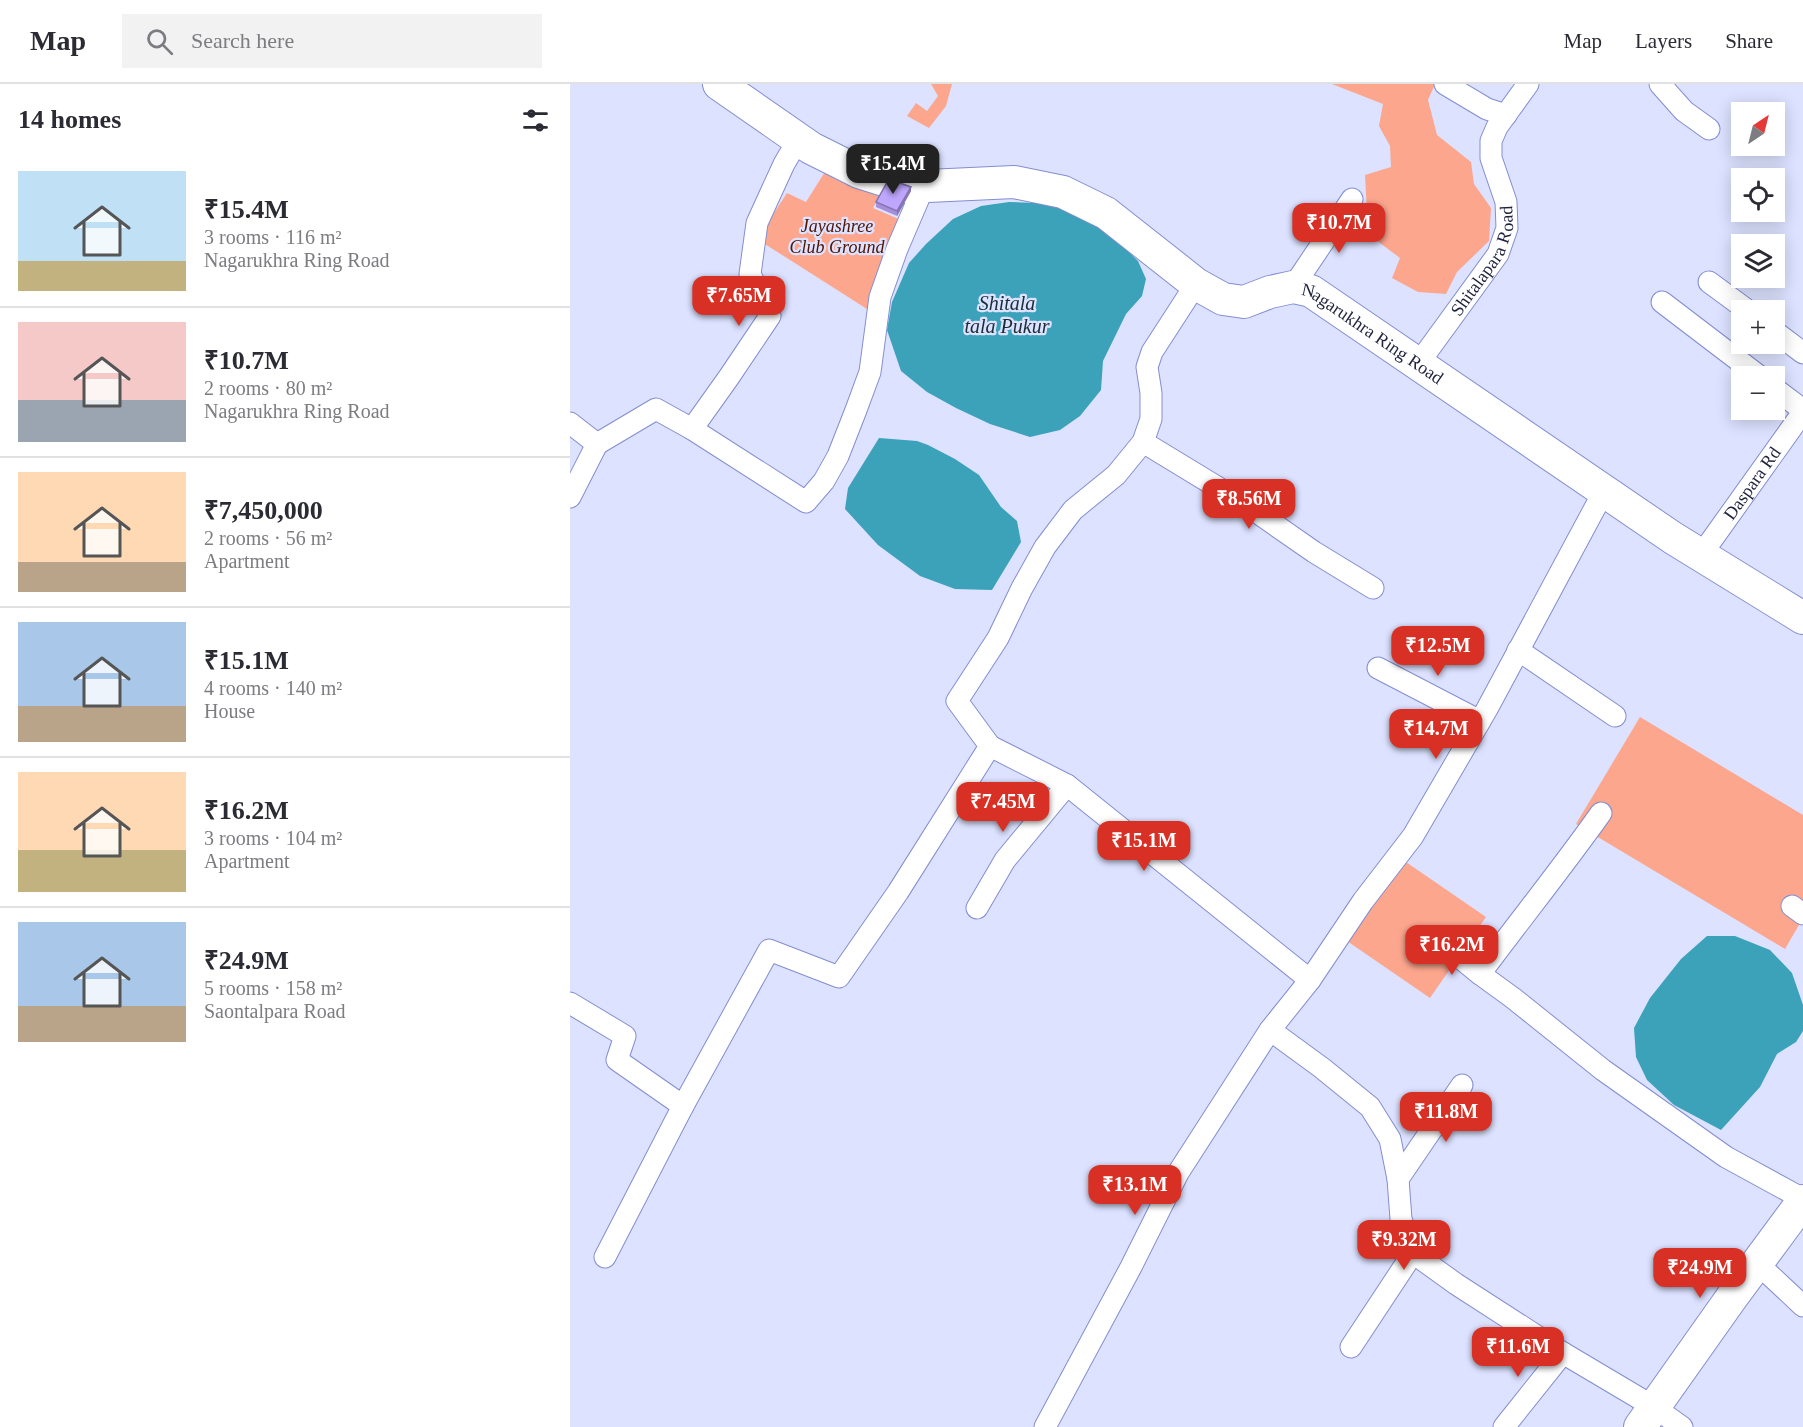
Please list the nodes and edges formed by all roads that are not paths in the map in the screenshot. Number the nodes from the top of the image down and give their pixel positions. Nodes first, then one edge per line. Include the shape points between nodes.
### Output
1 (719, 84) edge
2 (1445, 84) edge
3 (1528, 84) edge
4 (1660, 84) edge
5 (1506, 115) junction
6 (1709, 129) dead end
7 (798, 140) junction
8 (924, 186) junction
9 (1352, 199) dead end
10 (1709, 282) dead end
11 (1196, 284) junction
12 (1293, 287) junction
13 (1733, 300) edge
14 (1662, 302) dead end
15 (1785, 340) edge
16 (1803, 353) edge
17 (1418, 364) junction
18 (1746, 366) edge
19 (1785, 397) edge
20 (1803, 411) edge
21 (570, 423) edge
22 (692, 429) junction
23 (1143, 442) junction
24 (597, 444) junction
25 (1604, 491) junction
26 (570, 497) edge
27 (1701, 555) junction
28 (1373, 588) dead end
29 (1803, 618) edge
30 (1518, 650) junction
31 (1378, 668) dead end
32 (1615, 716) dead end
33 (1480, 721) junction
34 (990, 746) junction
35 (1067, 785) junction
36 (1601, 813) dead end
37 (977, 908) dead end
38 (1448, 948) dead end
39 (1480, 974) junction
40 (1310, 980) junction
41 (570, 1003) edge
42 (1270, 1030) junction
43 (1462, 1085) dead end
44 (683, 1106) junction
45 (1398, 1179) junction
46 (1803, 1200) edge
47 (1413, 1253) junction
48 (604, 1257) dead end
49 (1757, 1263) junction
50 (1803, 1306) edge
51 (1351, 1347) dead end
52 (1563, 1353) junction
53 (1647, 1417) edge
54 (1045, 1427) edge
55 (1504, 1427) edge
56 (1682, 1427) edge

1 - 7 main road, Nagarukhra Ring Road
2 - 5 street via 1487,109
3 - 5 street, Shitalapara Road
4 - 6 street via 1684,111
5 - 17 street, Shitalapara Road via 1491,141 1491,158 1506,202 1507,228 1498,254
7 - 8 main road, Nagarukhra Ring Road via 859,172 906,187
7 - 22 street via 757,223 750,274 770,316
8 - 11 main road, Nagarukhra Ring Road via 1014,182 1063,192 1106,213
8 - 22 street via 880,297 870,372 856,410 838,456 806,502
9 - 12 street
10 - 13 street
11 - 12 main road, Nagarukhra Ring Road via 1223,298 1244,302
11 - 23 street via 1152,352 1147,367 1151,419
12 - 17 main road, Nagarukhra Ring Road via 1311,291
14 - 18 street
15 - 16 street
17 - 25 main road, Nagarukhra Ring Road
19 - 20 street
20 - 27 street, Daspara Rd
21 - 24 street
22 - 24 street via 656,409
23 - 28 street
23 - 34 street via 1116,475 1073,510 1044,547 998,638 957,701
24 - 26 street
25 - 27 main road, Nagarukhra Ring Road
25 - 30 street
27 - 29 main road, Nagarukhra Ring Road
30 - 32 street
30 - 33 street
31 - 33 street
33 - 40 street via 1413,836
34 - 35 street
34 - 44 street via 898,892 839,976 769,950
35 - 37 street via 1005,860
35 - 40 street
36 - 39 street
38 - 39 street
39 - 46 street via 1602,1070 1726,1157
40 - 42 street
41 - 44 street via 625,1036 617,1060
42 - 45 street via 1370,1107 1390,1139
42 - 54 street via 1178,1173
43 - 45 street
44 - 48 street
45 - 47 street via 1401,1219
46 - 49 main road
47 - 51 street
47 - 52 street
49 - 50 street
49 - 53 main road
52 - 53 street
52 - 55 street
53 - 56 street

